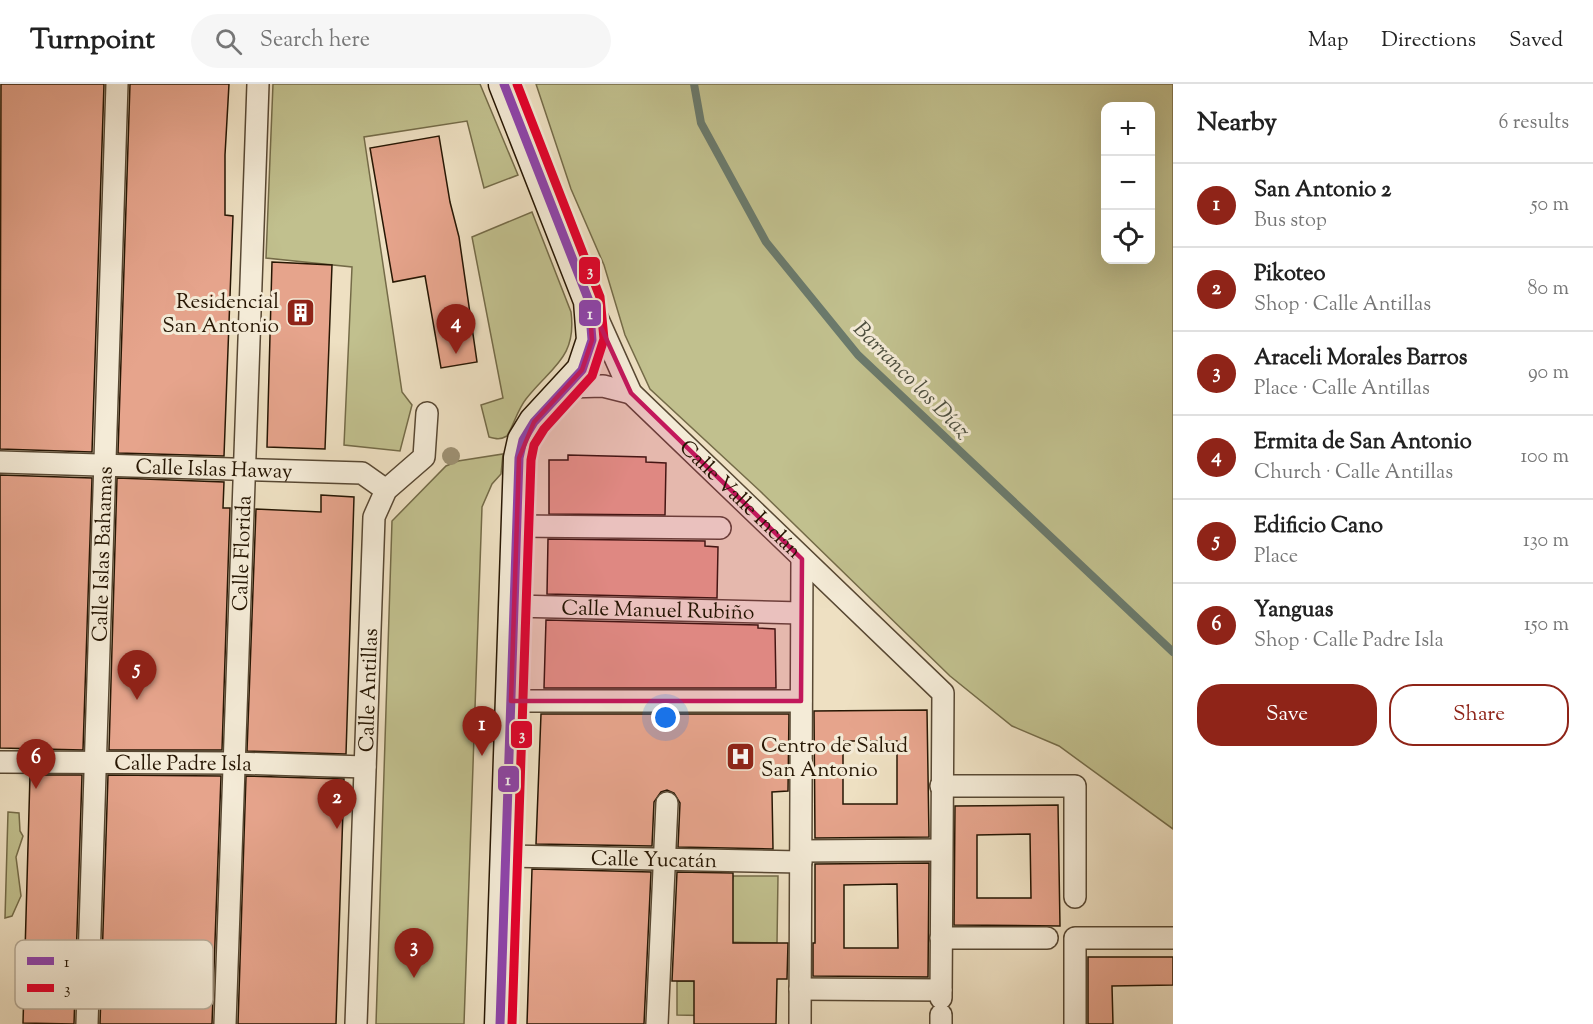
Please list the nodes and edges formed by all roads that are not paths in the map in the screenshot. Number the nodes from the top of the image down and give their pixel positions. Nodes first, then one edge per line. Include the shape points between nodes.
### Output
1 (117, 84) edge
2 (258, 84) edge
3 (504, 84) edge
4 (589, 301) junction
5 (568, 387) junction
6 (631, 393) junction
7 (427, 413) dead end
8 (0, 462) edge
9 (105, 466) junction
10 (243, 469) junction
11 (386, 490) junction
12 (517, 526) junction
13 (720, 528) dead end
14 (802, 559) junction
15 (514, 606) junction
16 (801, 613) junction
17 (512, 701) junction
18 (801, 701) junction
19 (0, 762) edge
20 (94, 763) junction
21 (234, 763) junction
22 (365, 767) junction
23 (941, 786) junction
24 (667, 803) dead end
25 (941, 850) junction
26 (506, 856) junction
27 (801, 856) junction
28 (664, 858) junction
29 (1075, 897) dead end
30 (941, 938) junction
31 (1047, 938) dead end
32 (1173, 938) edge
33 (89, 940) edge
34 (800, 989) junction
35 (941, 1007) edge
36 (87, 1009) edge
37 (87, 1024) edge
38 (225, 1024) edge
39 (356, 1024) edge
40 (500, 1024) edge
41 (657, 1024) edge
42 (800, 1024) edge
43 (1075, 1024) edge

1 - 9 street, Calle Islas Bahamas
2 - 10 street, Calle Florida
3 - 4 main road
4 - 5 main road via 592,340 582,370
4 - 6 street
5 - 6 street via 603,386
5 - 12 main road via 534,422 523,440
6 - 14 street, Calle Valle Inclán
7 - 11 street, Calle Antillas via 424,458
8 - 9 street, Calle Islas Haway
9 - 10 street, Calle Islas Haway
9 - 20 street, Calle Islas Bahamas
10 - 11 street, Calle Islas Haway via 362,472
10 - 21 street, Calle Florida
11 - 22 street, Calle Antillas via 374,517
12 - 13 street
12 - 15 main road
14 - 16 street, Calle Valle Inclán
14 - 23 street via 942,693
15 - 16 street, Calle Manuel Rubiño
15 - 17 main road
16 - 18 street, Calle Valle Inclán
17 - 18 street
17 - 26 main road
18 - 27 street, Calle Valle Inclán
19 - 20 street, Calle Padre Isla
20 - 21 street, Calle Padre Isla
20 - 33 street, Calle Islas Bahamas
21 - 22 street, Calle Padre Isla
21 - 38 street, Calle Florida
22 - 39 street, Calle Antillas
23 - 25 street
23 - 29 street via 1075,786
24 - 28 street
25 - 27 street, Calle Yucatán
25 - 30 street
26 - 28 street, Calle Yucatán
26 - 40 main road
27 - 28 street, Calle Yucatán
27 - 34 street, Calle Valle Inclán
28 - 41 street
30 - 31 street
30 - 35 street
32 - 43 street via 1075,938
34 - 35 street
34 - 42 street, Calle Valle Inclán
36 - 37 street, Calle Islas Bahamas

